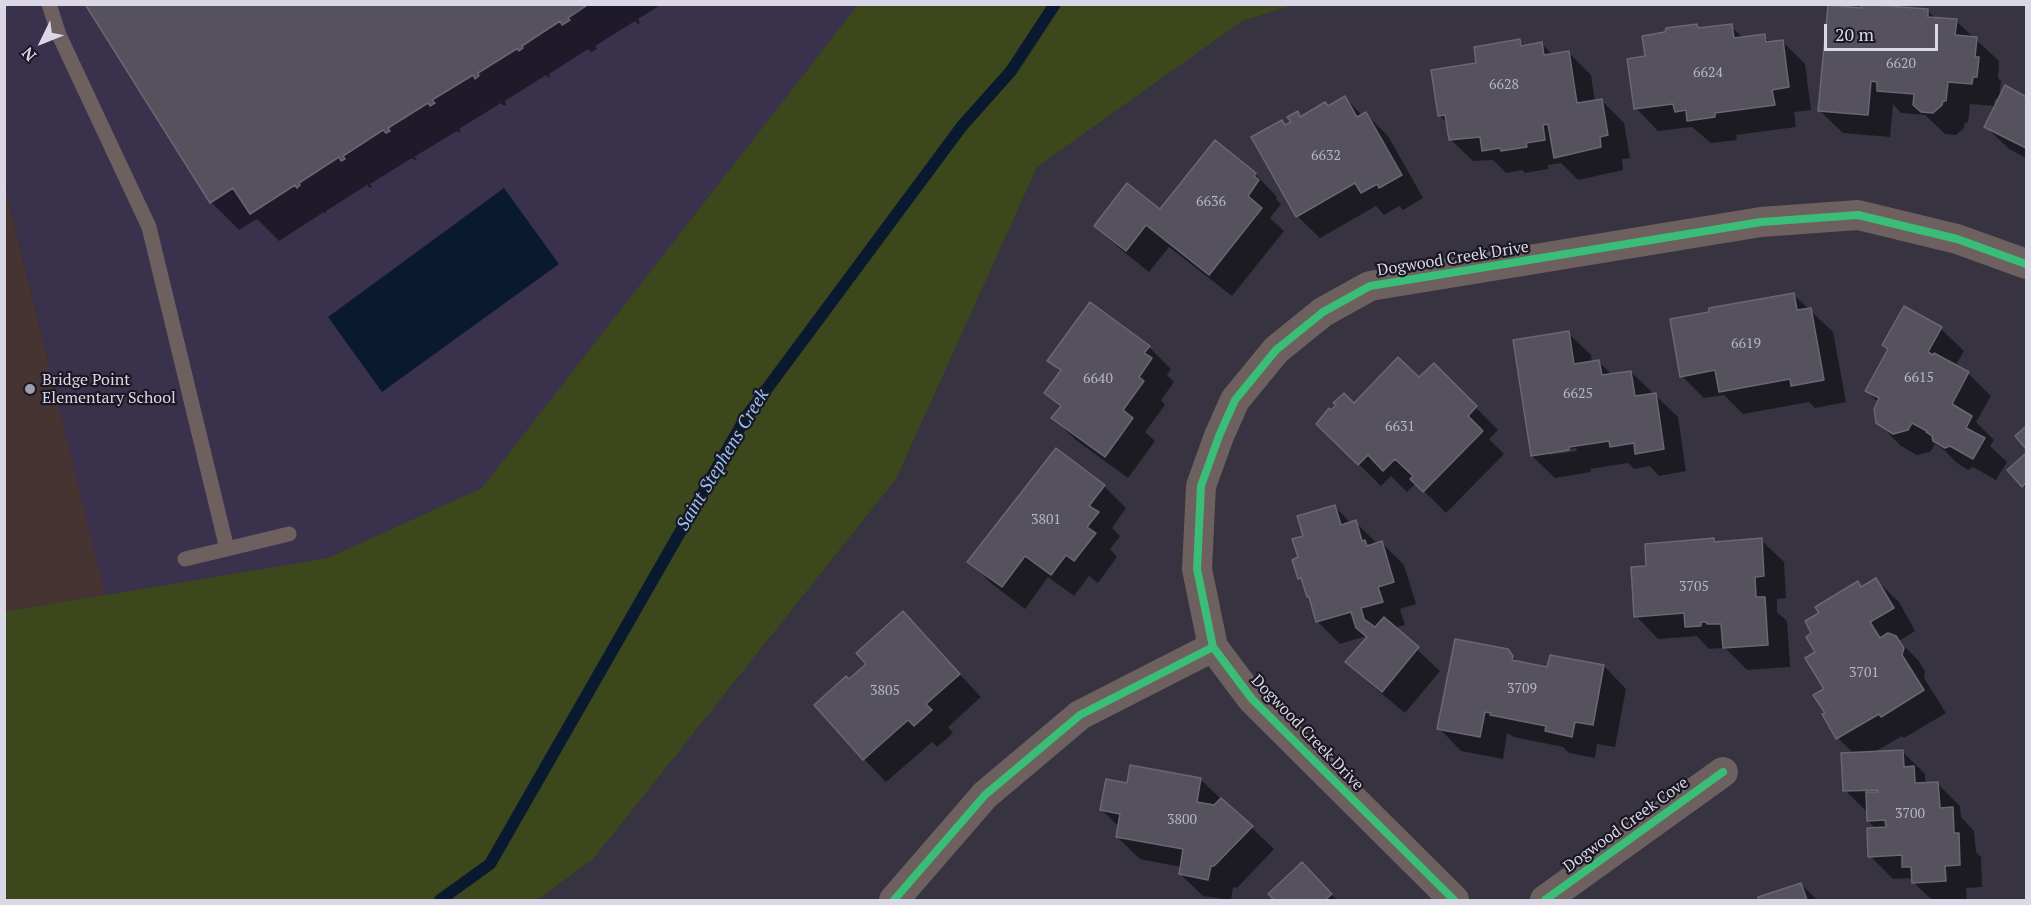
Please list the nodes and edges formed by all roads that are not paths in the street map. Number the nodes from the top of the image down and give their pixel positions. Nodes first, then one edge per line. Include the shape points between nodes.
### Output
1 (49, 4) edge
2 (2026, 264) edge
3 (289, 534) dead end
4 (226, 549) junction
5 (185, 559) dead end
6 (1213, 647) junction
7 (1723, 772) dead end
8 (894, 900) edge
9 (1454, 900) edge
10 (1545, 900) edge

1 - 4 lane via 59,35 149,227
2 - 6 street, Dogwood Creek Drive via 1957,239 1858,215 1761,222 1370,286 1323,312 1276,350 1235,400 1219,436 1201,486 1197,569
3 - 4 lane
4 - 5 lane
6 - 8 street via 1080,716 985,795
6 - 9 street, Dogwood Creek Drive via 1252,699
7 - 10 street, Dogwood Creek Cove

